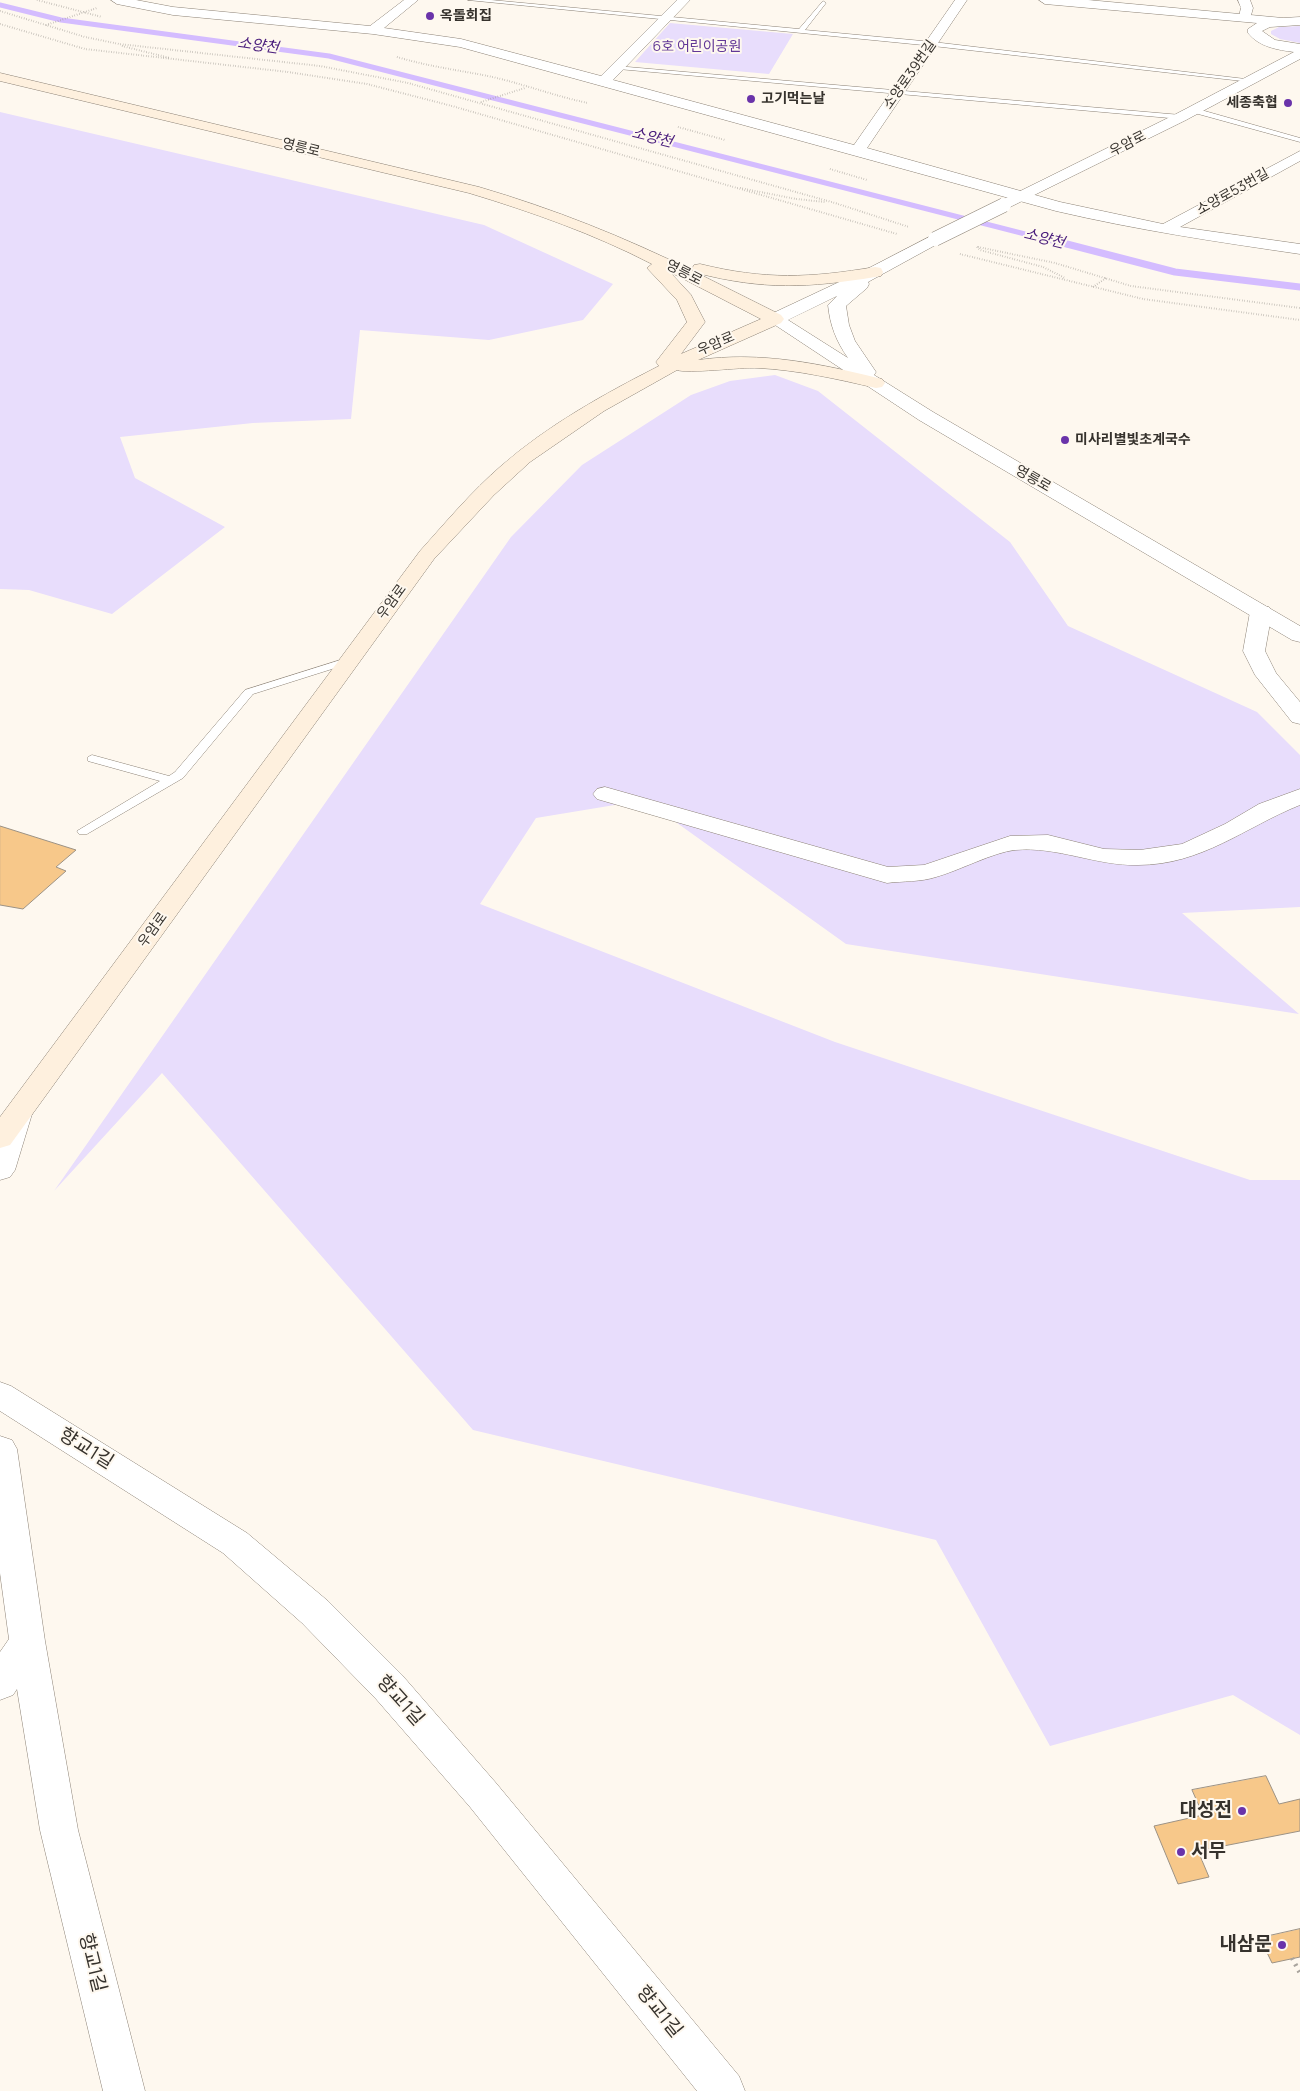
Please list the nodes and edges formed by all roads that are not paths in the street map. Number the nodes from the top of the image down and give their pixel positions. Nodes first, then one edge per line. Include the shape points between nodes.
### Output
1 (116, 0) edge
2 (412, 0) edge
3 (471, 0) edge
4 (684, 0) edge
5 (961, 0) edge
6 (1045, 0) edge
7 (1244, 0) edge
8 (823, 3) dead end
9 (1245, 16) junction
10 (667, 19) junction
11 (1279, 21) junction
12 (1300, 21) edge
13 (373, 30) junction
14 (801, 31) junction
15 (1254, 37) junction
16 (933, 44) junction
17 (1300, 48) edge
18 (1300, 54) edge
19 (1250, 63) dead end
20 (618, 66) junction
21 (0, 77) edge
22 (1251, 80) junction
23 (603, 82) junction
24 (899, 92) junction
25 (1187, 114) junction
26 (1300, 140) edge
27 (858, 150) junction
28 (1300, 155) edge
29 (1023, 196) junction
30 (1165, 229) junction
31 (634, 248) junction
32 (1300, 249) edge
33 (875, 272) junction
34 (775, 319) junction
35 (658, 371) junction
36 (876, 383) junction
37 (1261, 612) junction
38 (1300, 634) edge
39 (350, 660) junction
40 (1300, 718) edge
41 (92, 759) dead end
42 (170, 780) junction
43 (605, 794) dead end
44 (1300, 796) edge
45 (84, 831) dead end
46 (9, 1118) edge
47 (0, 1138) edge
48 (0, 1170) edge
49 (0, 1395) edge
50 (0, 1449) edge
51 (27, 1641) junction
52 (0, 1684) edge
53 (124, 2091) edge
54 (724, 2091) edge

1 - 13 street via 183,12
2 - 13 street
3 - 10 lane
4 - 10 street
5 - 16 street, 소양로39번길
6 - 9 street
7 - 9 street
8 - 14 lane
9 - 11 street
9 - 15 street
10 - 14 lane
10 - 20 street
11 - 12 street
11 - 15 street via 1259,26
13 - 23 street via 461,43
14 - 16 lane
15 - 17 street
16 - 22 lane
16 - 24 street, 소양로39번길
18 - 22 street, 우암로
19 - 22 street
20 - 23 street
20 - 24 lane
21 - 31 main road, 영릉로 via 474,190 540,210
22 - 25 street, 우암로
23 - 27 street
24 - 25 lane
24 - 27 street, 소양로39번길
25 - 26 lane
25 - 29 street, 우암로
27 - 29 street
28 - 30 street, 소양로53번길
29 - 30 street via 1074,211
29 - 33 street, 우암로, bridge
30 - 32 street
31 - 33 main road via 749,281 783,284 820,282
31 - 34 main road, 영릉로
31 - 35 main road via 680,292 692,308 696,322 687,338
33 - 34 street, 우암로
33 - 36 street via 837,305 838,326 847,345
34 - 35 main road, 우암로
34 - 36 street, 영릉로
35 - 36 main road via 737,361 773,362 815,368
35 - 39 main road, 우암로 via 567,427 510,469 465,511 426,555
36 - 37 street, 영릉로 via 926,416
37 - 38 street, 영릉로
37 - 40 street via 1254,652 1266,675
39 - 42 lane via 249,692 179,775
39 - 46 main road, 우암로
41 - 42 lane
42 - 45 lane
43 - 44 street via 887,875 927,872 1010,842 1048,842 1104,856 1140,858 1188,851
46 - 47 main road, 우암로
46 - 48 street
49 - 54 street, 향교1길 via 235,1543 315,1612 389,1687 483,1795
50 - 51 street, 향교1길
51 - 52 street
51 - 53 street, 향교1길 via 59,1830

